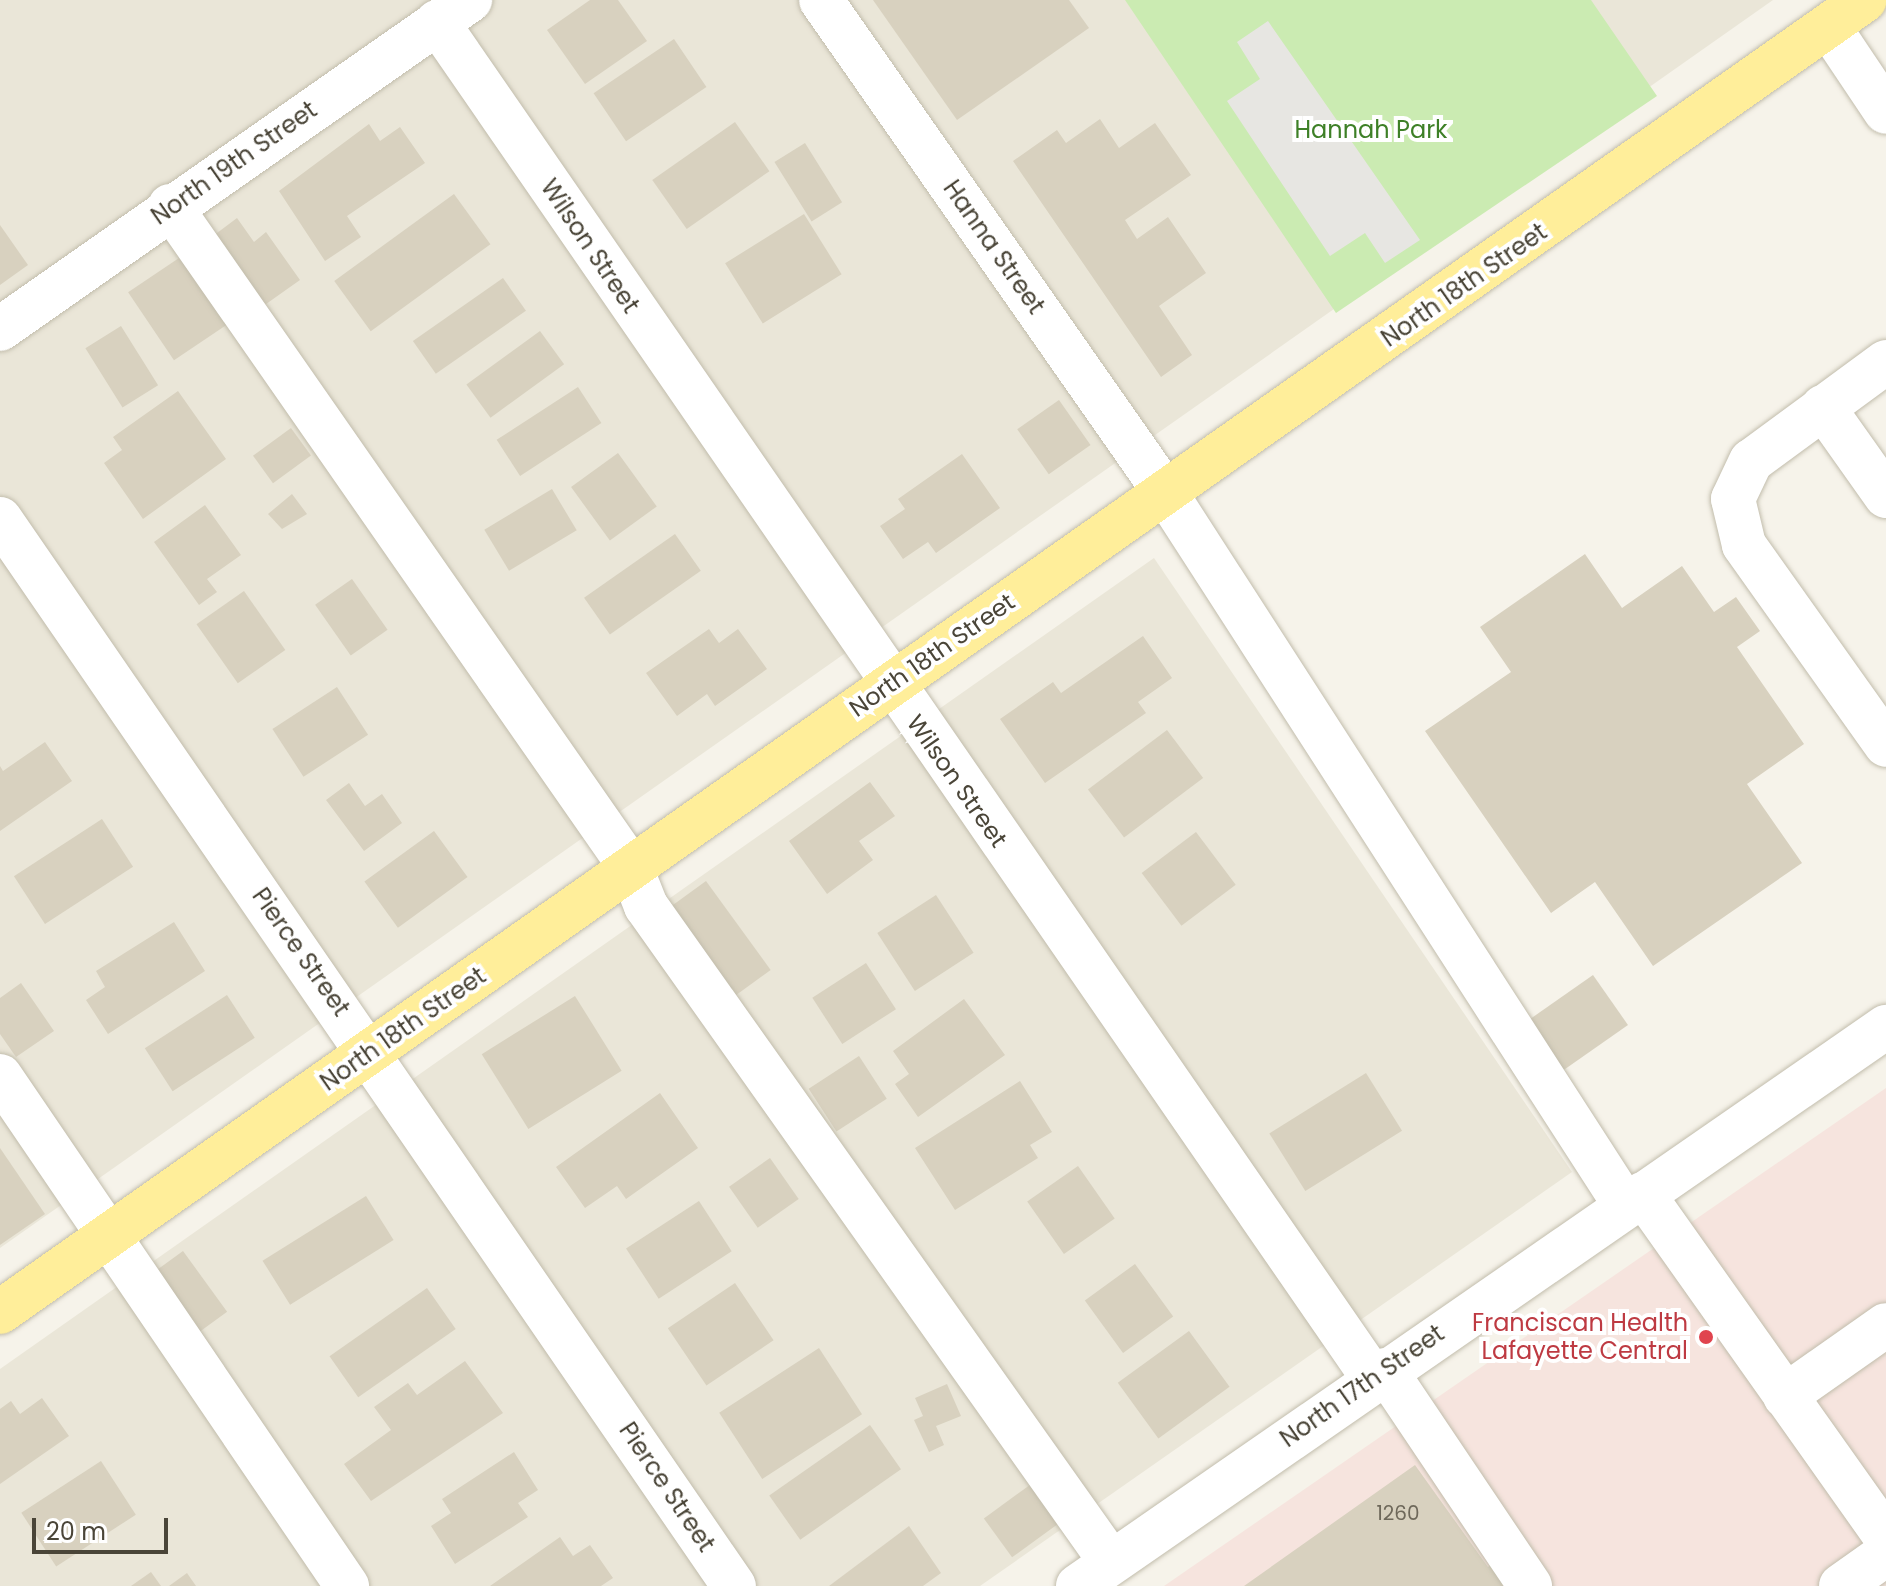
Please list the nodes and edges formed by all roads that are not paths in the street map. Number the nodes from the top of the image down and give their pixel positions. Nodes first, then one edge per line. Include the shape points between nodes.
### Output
1 (821, 0) edge
2 (1865, 0) edge
3 (454, 11) edge
4 (1829, 27) junction
5 (1886, 112) edge
6 (170, 206) junction
7 (0, 329) edge
8 (1886, 362) edge
9 (1823, 407) junction
10 (1167, 495) junction
11 (1886, 496) edge
12 (0, 519) edge
13 (889, 683) junction
14 (1886, 745) edge
15 (631, 868) junction
16 (1886, 1027) edge
17 (371, 1052) junction
18 (0, 1076) edge
19 (1634, 1200) junction
20 (107, 1235) junction
21 (0, 1312) edge
22 (1886, 1325) edge
23 (1379, 1374) junction
24 (1785, 1396) junction
25 (1884, 1555) edge
26 (1095, 1574) edge
27 (347, 1586) edge
28 (734, 1586) edge
29 (1530, 1586) edge
30 (1841, 1586) edge

1 - 10 street, Hanna Street
2 - 4 main road, North 18th Street
3 - 6 street, North 19th Street
3 - 13 street, Wilson Street
4 - 5 street
4 - 10 main road, North 18th Street
6 - 7 street, North 19th Street
6 - 15 street
8 - 9 street
9 - 11 street
9 - 14 street via 1751,461 1733,499 1734,522
10 - 13 main road, North 18th Street
10 - 19 street, Hanna Street
12 - 17 street, Pierce Street
13 - 15 main road, North 18th Street
13 - 23 street, Wilson Street
15 - 17 main road, North 18th Street
15 - 26 street via 646,906
16 - 19 street, North 17th Street
17 - 20 main road, North 18th Street
17 - 28 street, Pierce Street
18 - 20 street
19 - 23 street, North 17th Street
19 - 24 street, Hanna Street
20 - 21 main road, North 18th Street
20 - 27 street
22 - 24 street
23 - 26 street, North 17th Street
23 - 29 street, Wilson Street
24 - 25 street, Hanna Street
25 - 30 street

